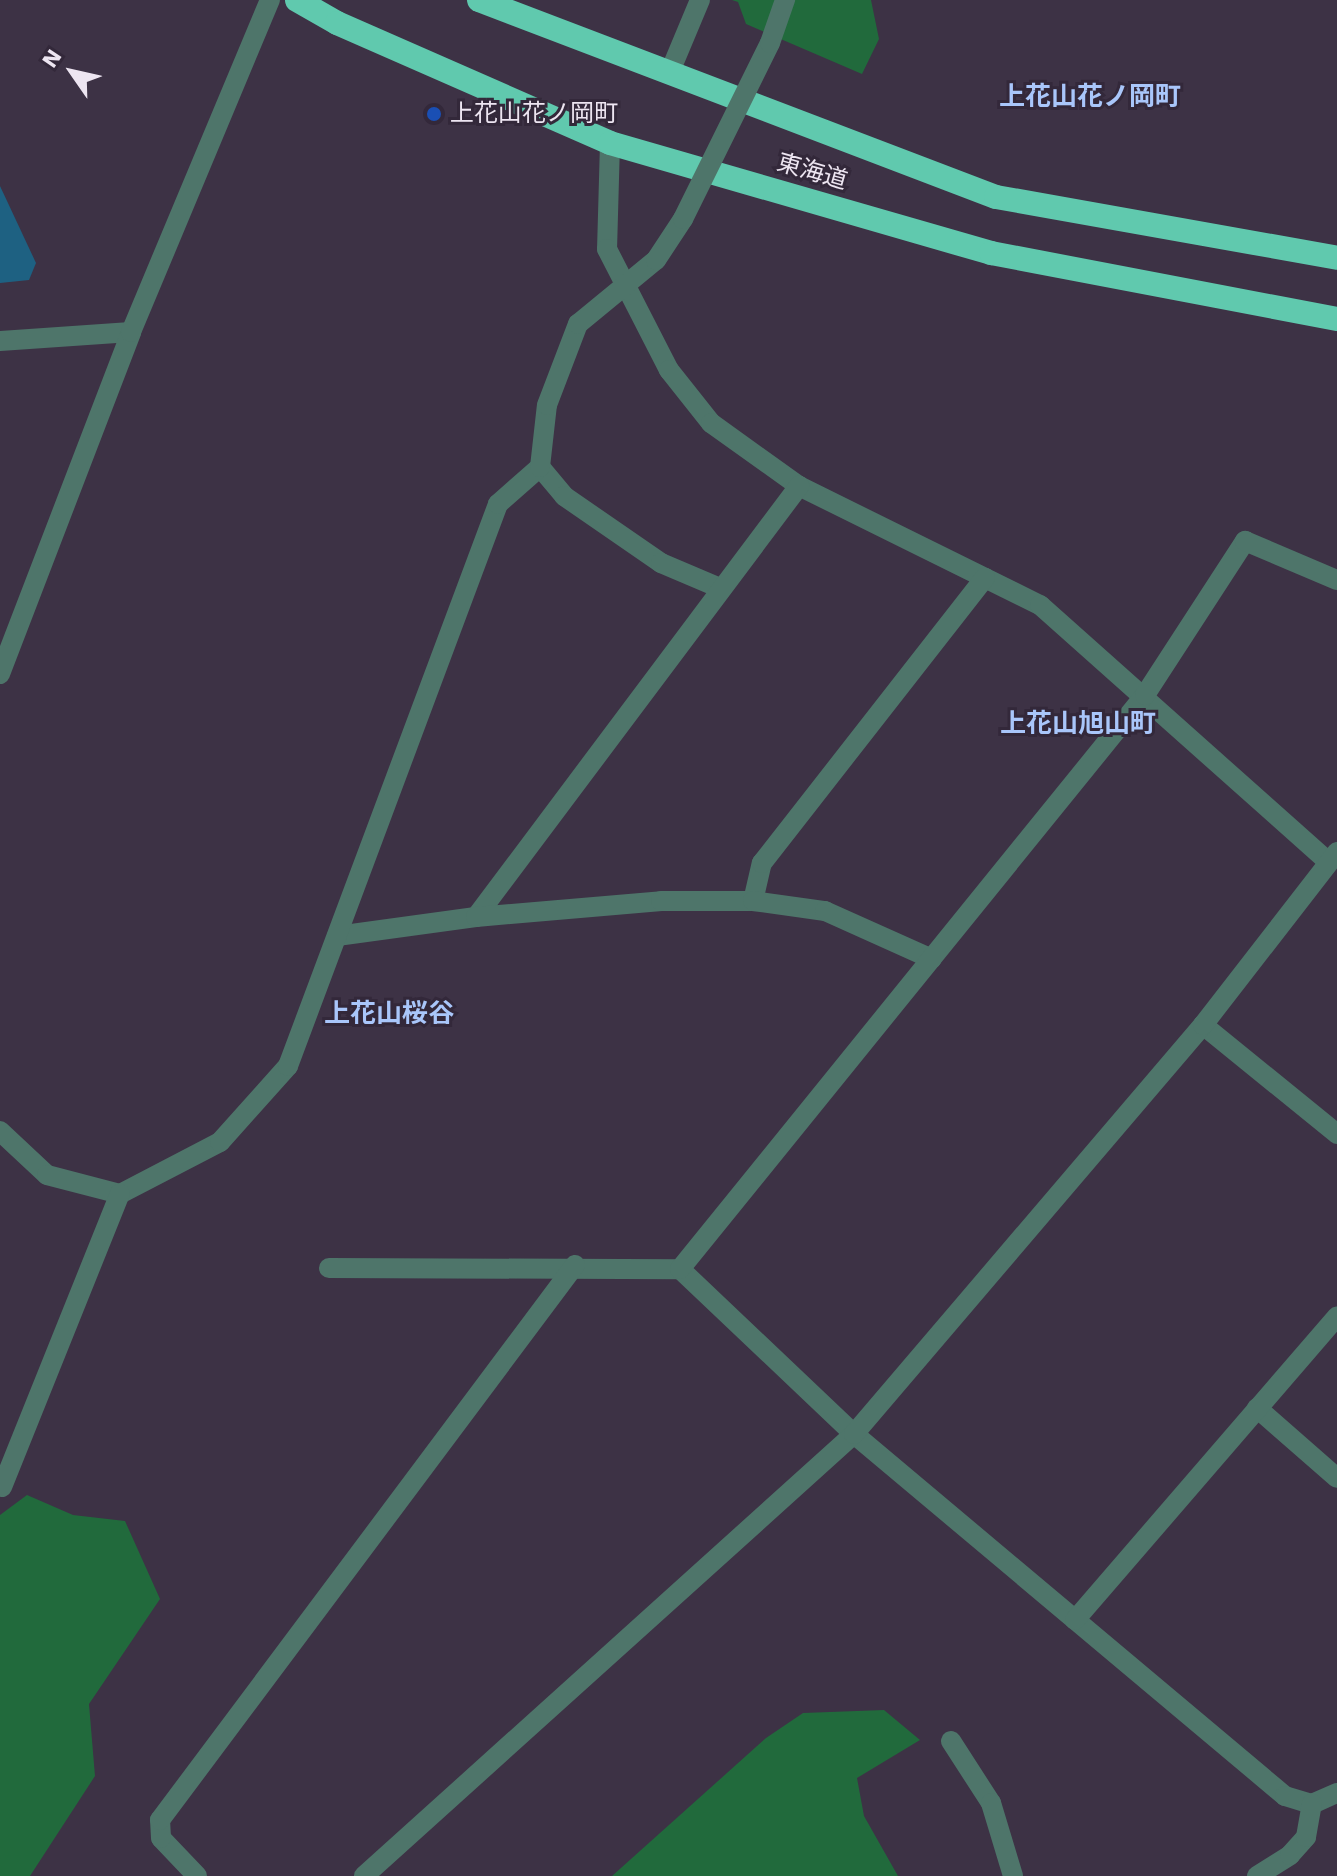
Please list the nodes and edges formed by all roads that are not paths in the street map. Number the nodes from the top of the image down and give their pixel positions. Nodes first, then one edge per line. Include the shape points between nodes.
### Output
1 (270, 0) edge
2 (297, 0) edge
3 (479, 0) edge
4 (700, 0) edge
5 (785, 0) edge
6 (669, 74) junction
7 (610, 143) junction
8 (1337, 258) edge
9 (1337, 319) edge
10 (131, 332) junction
11 (0, 341) edge
12 (540, 467) junction
13 (799, 486) junction
14 (985, 578) junction
15 (1337, 580) edge
16 (720, 588) junction
17 (0, 674) edge
18 (1145, 695) junction
19 (1332, 857) edge
20 (753, 901) junction
21 (476, 917) junction
22 (337, 936) junction
23 (932, 959) junction
24 (1203, 1025) junction
25 (0, 1131) edge
26 (1337, 1134) edge
27 (120, 1194) junction
28 (575, 1265) junction
29 (329, 1268) dead end
30 (680, 1269) junction
31 (1337, 1316) edge
32 (1257, 1408) junction
33 (854, 1434) junction
34 (1337, 1478) edge
35 (2, 1487) edge
36 (1075, 1620) junction
37 (951, 1741) dead end
38 (1337, 1793) edge
39 (1312, 1804) junction
40 (197, 1876) edge
41 (364, 1876) edge
42 (1013, 1876) edge
43 (1257, 1876) edge

1 - 10 street
2 - 7 highway, 東海道 via 337,23
3 - 6 highway, 東海道
4 - 6 street
5 - 12 street, bridge via 770,43 683,219 656,260 578,324 547,405
6 - 8 highway, 東海道 via 996,197
7 - 9 highway, 東海道 via 991,253
7 - 13 street via 607,249 669,370 711,423
10 - 11 street
10 - 17 street
12 - 16 street via 564,496 661,563
12 - 22 street via 498,504
13 - 14 street
13 - 16 street
14 - 18 street via 1040,605
14 - 20 street via 762,863
15 - 18 street via 1245,541
16 - 21 street
18 - 19 street
18 - 23 street
19 - 24 street
20 - 21 street via 661,901
20 - 23 street via 825,911
21 - 22 street
22 - 27 street via 288,1066 220,1142
23 - 30 street
24 - 26 street
24 - 33 street
25 - 27 street via 47,1175
27 - 35 street
28 - 29 street
28 - 30 street
28 - 40 street via 160,1820 161,1838
30 - 33 street
31 - 32 street
32 - 34 street
32 - 36 street
33 - 36 street
33 - 41 street
36 - 39 street via 1285,1796
37 - 42 street via 991,1803
38 - 39 street
39 - 43 street via 1306,1837 1290,1855

